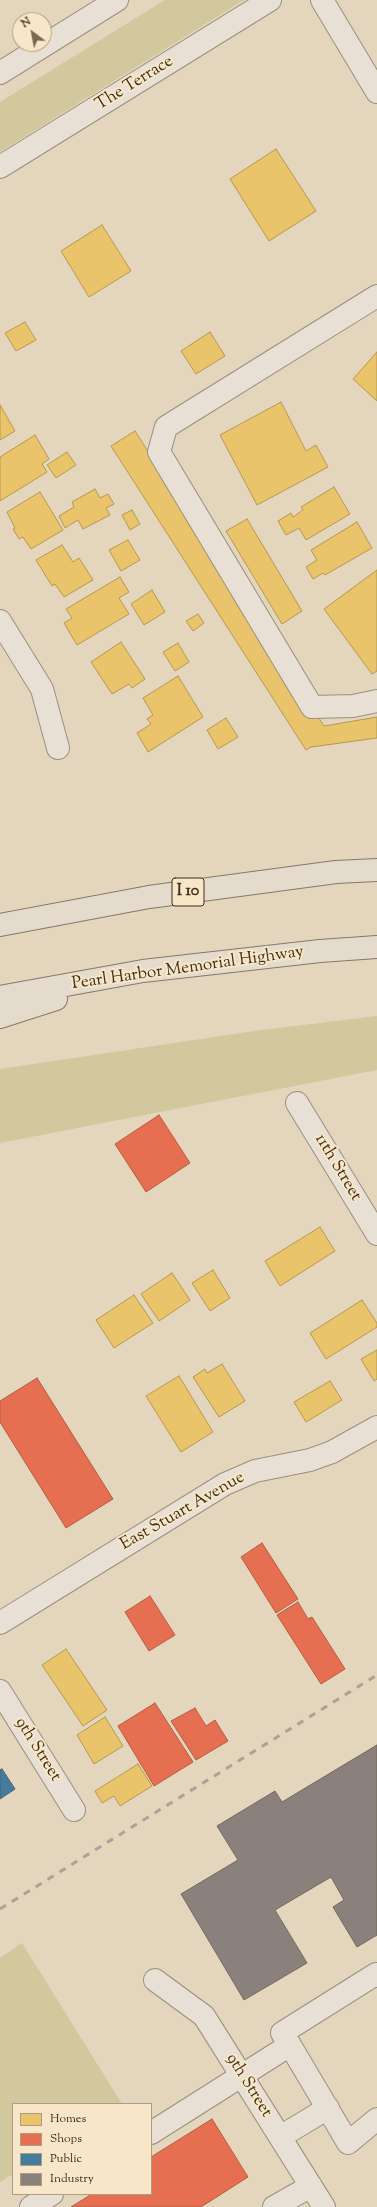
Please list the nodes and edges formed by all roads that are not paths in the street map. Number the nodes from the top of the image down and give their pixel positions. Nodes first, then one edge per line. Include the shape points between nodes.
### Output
1 (117, 0) edge
2 (270, 0) edge
3 (322, 0) edge
4 (0, 73) edge
5 (377, 92) edge
6 (0, 167) edge
7 (377, 296) edge
8 (0, 621) edge
9 (377, 701) edge
10 (58, 748) dead end
11 (377, 870) edge
12 (0, 925) edge
13 (377, 947) edge
14 (143, 971) junction
15 (0, 998) edge
16 (0, 1017) edge
17 (297, 1103) dead end
18 (377, 1234) edge
19 (377, 1427) edge
20 (0, 1623) edge
21 (0, 1690) edge
22 (74, 1810) dead end
23 (377, 1976) edge
24 (154, 1980) dead end
25 (290, 2045) junction
26 (242, 2077) junction
27 (328, 2108) junction
28 (377, 2119) edge
29 (152, 2132) edge
30 (280, 2137) junction
31 (311, 2186) junction
32 (50, 2195) edge
33 (32, 2207) edge
34 (274, 2207) edge
35 (324, 2207) edge

1 - 4 street
2 - 6 street, The Terrace
3 - 5 street
7 - 9 street via 166,427 160,452 312,707 353,706
8 - 10 street via 42,689
11 - 12 highway, I 10 via 336,872 149,897
13 - 14 highway, Pearl Harbor Memorial Highway
14 - 15 highway, Pearl Harbor Memorial Highway
14 - 16 highway
17 - 18 street, 11th Street
19 - 20 street, East Stuart Avenue via 332,1452 310,1460 255,1471 225,1484
21 - 22 street, 9th Street
23 - 25 street via 376,1974 282,2034
24 - 26 street, 9th Street via 204,2016
25 - 26 street
25 - 27 street
26 - 29 street
26 - 30 street, 9th Street
27 - 28 street via 348,2142
27 - 30 street
30 - 31 street, 9th Street
31 - 34 street
31 - 35 street, 9th Street
32 - 33 street

